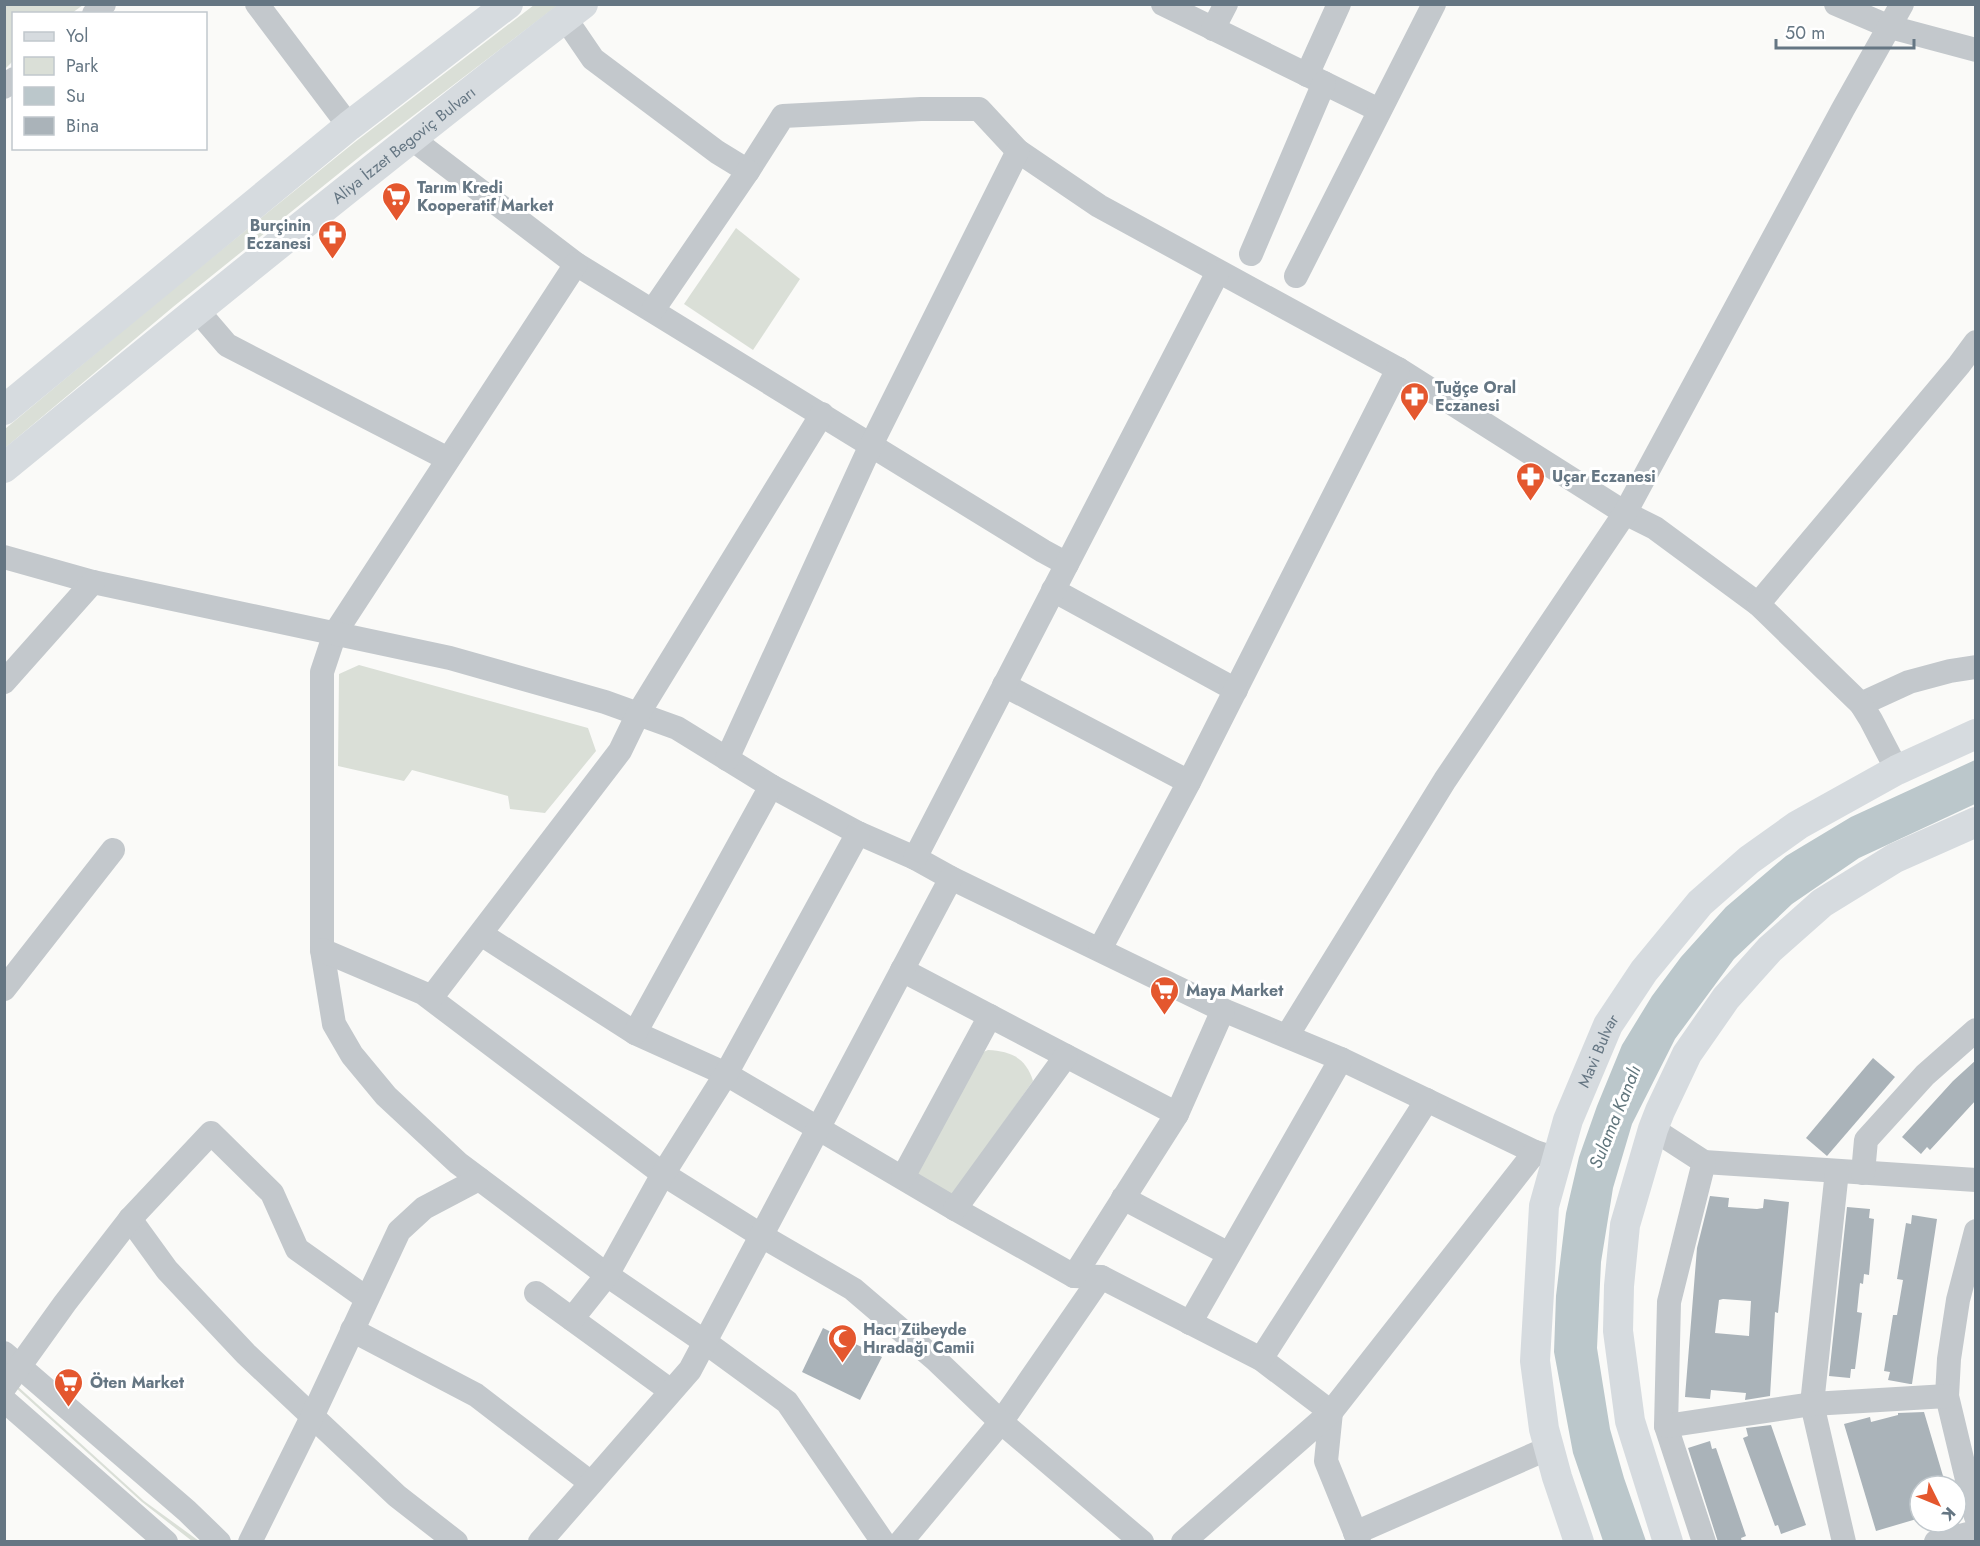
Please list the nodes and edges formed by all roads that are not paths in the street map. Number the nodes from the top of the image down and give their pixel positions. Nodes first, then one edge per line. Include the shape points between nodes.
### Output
1 (257, 4) edge
2 (508, 4) edge
3 (1163, 4) edge
4 (1226, 4) edge
5 (1339, 4) edge
6 (1434, 4) edge
7 (1836, 4) edge
8 (1902, 4) edge
9 (574, 11) edge
10 (1890, 27) junction
11 (1213, 29) junction
12 (1976, 50) edge
13 (1316, 79) junction
14 (1379, 110) junction
15 (350, 126) junction
16 (411, 138) junction
17 (1018, 151) junction
18 (748, 171) junction
19 (1251, 254) dead end
20 (576, 264) junction
21 (1218, 272) junction
22 (1296, 276) dead end
23 (197, 310) junction
24 (653, 310) junction
25 (1976, 342) edge
26 (1398, 369) junction
27 (4, 410) edge
28 (822, 414) junction
29 (871, 445) junction
30 (448, 459) junction
31 (4, 468) edge
32 (1625, 513) junction
33 (4, 557) edge
34 (1067, 564) junction
35 (93, 582) junction
36 (1053, 590) junction
37 (1758, 604) junction
38 (335, 633) junction
39 (1976, 667) edge
40 (4, 682) edge
41 (1004, 685) junction
42 (1236, 690) junction
43 (1861, 704) junction
44 (638, 714) junction
45 (1976, 734) edge
46 (727, 759) junction
47 (1898, 770) junction
48 (1189, 782) junction
49 (771, 786) junction
50 (1976, 822) edge
51 (858, 833) junction
52 (113, 850) dead end
53 (915, 858) junction
54 (951, 878) junction
55 (481, 934) junction
56 (1100, 949) junction
57 (322, 950) junction
58 (902, 970) junction
59 (4, 989) edge
60 (430, 998) junction
61 (1223, 1010) junction
62 (990, 1016) junction
63 (1976, 1029) edge
64 (635, 1033) junction
65 (1287, 1036) junction
66 (1066, 1056) junction
67 (1341, 1059) junction
68 (726, 1074) junction
69 (1428, 1100) junction
70 (1177, 1114) junction
71 (819, 1129) junction
72 (1653, 1129) junction
73 (1546, 1155) junction
74 (1704, 1162) junction
75 (1837, 1172) junction
76 (1863, 1173) junction
77 (663, 1174) junction
78 (903, 1177) junction
79 (479, 1179) junction
80 (1976, 1180) edge
81 (1124, 1198) junction
82 (955, 1209) junction
83 (130, 1219) junction
84 (1976, 1231) edge
85 (762, 1236) junction
86 (1229, 1254) junction
87 (607, 1275) junction
88 (1074, 1276) junction
89 (1101, 1277) junction
90 (536, 1293) dead end
91 (366, 1298) junction
92 (1967, 1306) edge
93 (572, 1319) junction
94 (1190, 1323) junction
95 (352, 1330) junction
96 (705, 1342) junction
97 (12, 1359) edge
98 (1261, 1359) junction
99 (4, 1388) edge
100 (671, 1391) junction
101 (1947, 1396) junction
102 (4, 1400) edge
103 (1812, 1404) junction
104 (1331, 1412) junction
105 (312, 1417) junction
106 (1001, 1422) junction
107 (1666, 1426) junction
108 (1549, 1448) junction
109 (591, 1482) junction
110 (1976, 1517) edge
111 (1976, 1532) edge
112 (1357, 1537) edge
113 (166, 1542) edge
114 (219, 1542) edge
115 (250, 1542) edge
116 (456, 1542) edge
117 (540, 1542) edge
118 (883, 1542) edge
119 (901, 1542) edge
120 (1142, 1542) edge
121 (1183, 1542) edge
122 (1579, 1542) edge
123 (1668, 1542) edge
124 (1704, 1542) edge
125 (1844, 1542) edge
126 (1936, 1542) edge

1 - 15 street
2 - 15 main road
3 - 11 street
4 - 11 street
5 - 13 street
6 - 14 street
7 - 10 street
8 - 10 street
9 - 16 main road, Aliya İzzet Begoviç Bulvarı
9 - 18 street via 593,59
10 - 12 street
10 - 32 street
11 - 13 street
13 - 14 street
13 - 19 street
14 - 22 street
15 - 27 main road
16 - 20 street
16 - 23 main road, Aliya İzzet Begoviç Bulvarı
17 - 18 street via 980,109 783,116
17 - 21 street via 1099,206
17 - 29 street
18 - 24 street
20 - 24 street
20 - 30 street
21 - 26 street
21 - 34 street
23 - 30 street via 227,345
23 - 31 main road, Aliya İzzet Begoviç Bulvarı
24 - 28 street
25 - 37 street
26 - 32 street
26 - 42 street
28 - 29 street
28 - 44 street
29 - 34 street
29 - 46 street
30 - 38 street
32 - 37 street via 1655,528
32 - 65 street via 1446,780
33 - 35 street
34 - 36 street
35 - 38 street
35 - 40 street
36 - 41 street
36 - 42 street
37 - 43 street
38 - 44 street via 450,658
38 - 57 street via 322,672
39 - 43 street via 1909,682
41 - 48 street
41 - 53 street
42 - 48 street
43 - 47 street
44 - 46 street via 677,728
44 - 55 street via 620,751
45 - 47 main road, Mavi Bulvar
46 - 49 street
47 - 73 main road, Mavi Bulvar via 1798,825 1749,860 1700,903 1644,971 1608,1025 1568,1120
48 - 56 street
49 - 51 street
49 - 64 street
50 - 72 main road via 1895,858 1822,903 1770,949 1726,998 1687,1054
51 - 53 street
51 - 68 street
52 - 59 street
53 - 54 street
54 - 56 street
54 - 58 street
55 - 60 street
55 - 64 street
56 - 61 street
57 - 60 street
57 - 79 street via 334,1024 352,1055 386,1096
58 - 62 street
58 - 71 street
60 - 77 street
61 - 65 street
61 - 70 street
62 - 66 street
62 - 78 street
63 - 76 street via 1925,1075 1866,1140
64 - 68 street
65 - 67 street
66 - 70 street
66 - 82 street
67 - 69 street
67 - 86 street
68 - 71 street
68 - 77 street
69 - 73 street
69 - 98 street
70 - 81 street
71 - 78 street
71 - 85 street
72 - 74 street
72 - 123 main road via 1625,1225 1618,1331 1630,1421
73 - 104 street
73 - 108 main road, Mavi Bulvar via 1535,1361
74 - 75 street
74 - 107 street via 1669,1302
75 - 76 street
75 - 103 street
76 - 80 street
77 - 85 street
77 - 87 street
78 - 82 street
79 - 87 street
79 - 91 street via 424,1208 399,1231
81 - 86 street
81 - 88 street
82 - 88 street
83 - 91 street via 211,1133 272,1193 297,1249
83 - 97 street via 65,1303
83 - 105 street via 167,1270
84 - 92 street
85 - 96 street
85 - 106 street via 853,1289
86 - 94 street
87 - 93 street
87 - 96 street
88 - 89 street
89 - 94 street
89 - 106 street
90 - 93 street
91 - 95 street
92 - 101 street via 1949,1359
93 - 100 street
94 - 98 street
95 - 105 street
95 - 109 street via 476,1395
96 - 100 street via 690,1370
96 - 118 street via 786,1402
97 - 99 street
97 - 114 street
98 - 104 street
100 - 109 street
101 - 103 street
101 - 110 street
102 - 113 street
103 - 107 street
103 - 125 street
104 - 112 street via 1326,1461
104 - 121 street
105 - 115 street
105 - 116 street via 397,1496
106 - 119 street
106 - 120 street
107 - 124 street
108 - 112 street
108 - 122 main road, Mavi Bulvar
109 - 117 street
111 - 126 street

